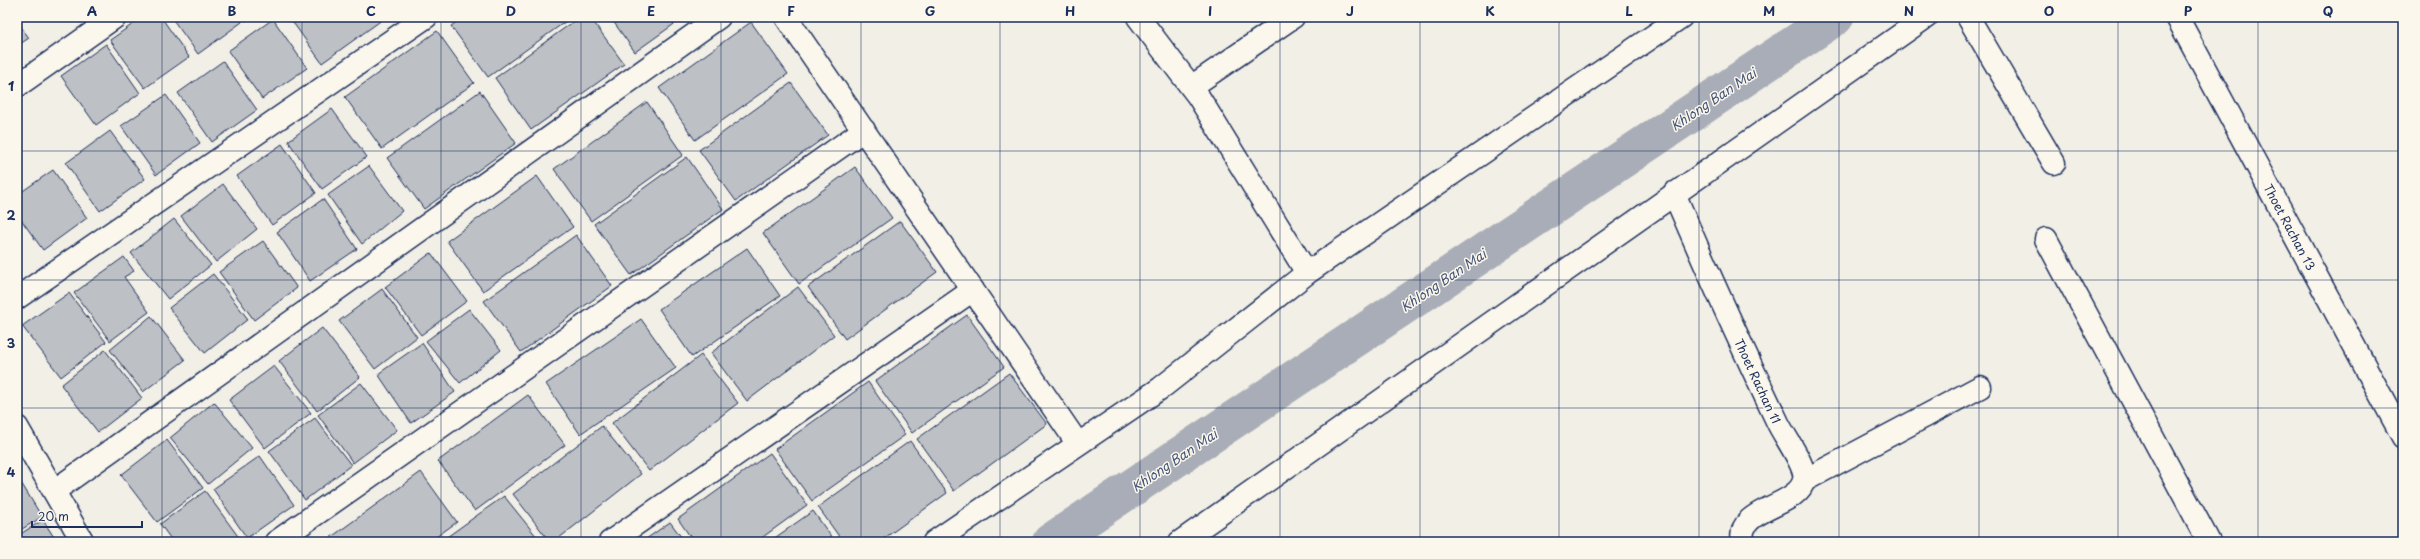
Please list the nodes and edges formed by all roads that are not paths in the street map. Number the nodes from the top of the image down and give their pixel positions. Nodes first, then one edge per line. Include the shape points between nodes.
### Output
1 (115, 17) edge
2 (426, 17) edge
3 (718, 17) edge
4 (786, 17) edge
5 (1138, 17) edge
6 (1293, 17) edge
7 (1681, 17) edge
8 (1926, 17) edge
9 (1968, 17) edge
10 (2177, 17) edge
11 (17, 86) edge
12 (1191, 86) junction
13 (864, 130) junction
14 (2054, 163) dead end
15 (1674, 193) junction
16 (2046, 239) dead end
17 (1307, 273) junction
18 (973, 290) junction
19 (17, 298) edge
20 (1980, 387) dead end
21 (17, 427) edge
22 (2403, 437) edge
23 (1078, 444) junction
24 (1805, 480) junction
25 (54, 491) junction
26 (83, 542) edge
27 (276, 542) edge
28 (610, 542) edge
29 (934, 542) edge
30 (1180, 542) edge
31 (1743, 542) edge
32 (2209, 542) edge

1 - 11 street
2 - 19 street
3 - 25 street
4 - 13 street
5 - 12 street
6 - 12 street
7 - 17 street
8 - 15 street
9 - 14 street
10 - 22 street, Thoet Rachan 13
12 - 17 street
13 - 18 street
13 - 27 street
15 - 24 street, Thoet Rachan 11 via 1719,298 1782,431 1802,467
15 - 30 street
16 - 32 street
17 - 23 street via 1162,388
18 - 23 street
18 - 28 street
20 - 24 street
21 - 25 street
23 - 29 street
24 - 31 street via 1799,490 1746,522 1741,534
25 - 26 street

